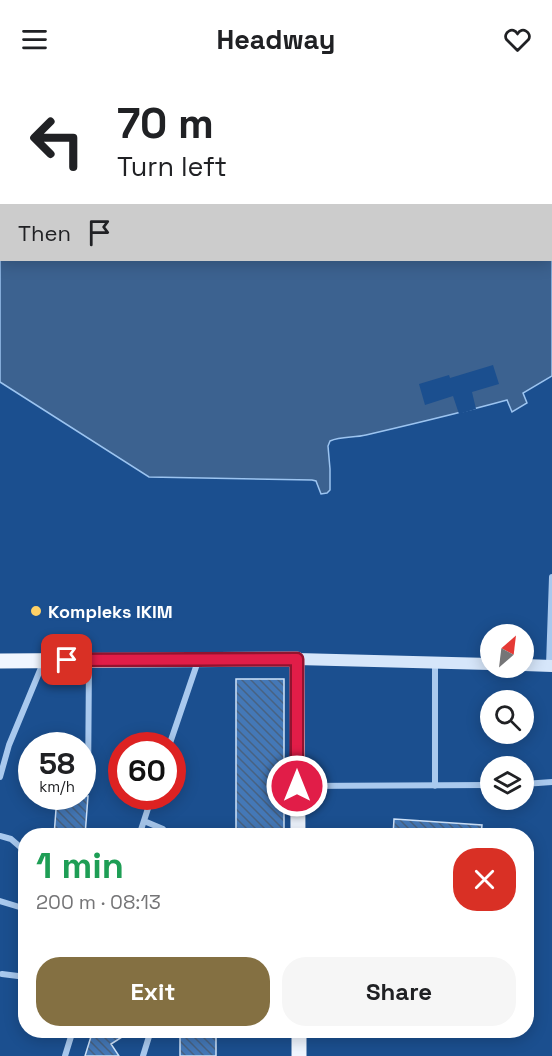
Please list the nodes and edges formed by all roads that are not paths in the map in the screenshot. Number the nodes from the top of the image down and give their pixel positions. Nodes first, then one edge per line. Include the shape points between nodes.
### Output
1 (552, 577) edge
2 (198, 658) junction
3 (297, 659) junction
4 (44, 660) junction
5 (89, 661) junction
6 (0, 662) edge
7 (435, 662) junction
8 (480, 664) edge
9 (534, 665) edge
10 (550, 666) edge
11 (88, 732) edge
12 (174, 732) edge
13 (0, 777) edge
14 (552, 782) edge
15 (534, 783) edge
16 (480, 785) edge
17 (297, 786) junction
18 (435, 786) junction
19 (148, 810) edge
20 (144, 821) junction
21 (142, 828) edge
22 (161, 828) edge
23 (298, 828) edge
24 (0, 836) edge
25 (18, 845) edge
26 (0, 901) edge
27 (18, 907) edge
28 (2, 974) dead end
29 (18, 976) edge
30 (71, 1038) edge
31 (149, 1038) edge
32 (299, 1038) edge
33 (65, 1056) edge
34 (143, 1056) edge
35 (299, 1056) edge

1 - 10 street
2 - 3 main road
2 - 5 main road
2 - 12 street
3 - 7 main road
3 - 17 main road
4 - 5 main road
4 - 6 main road
4 - 13 street
5 - 11 street
7 - 8 main road
7 - 18 street
9 - 10 main road
14 - 15 street
16 - 18 street
17 - 18 street
17 - 23 main road
19 - 20 street
20 - 21 street
20 - 22 street
24 - 25 street via 9,837
26 - 27 street
28 - 29 street
30 - 33 street
31 - 34 street
32 - 35 main road

